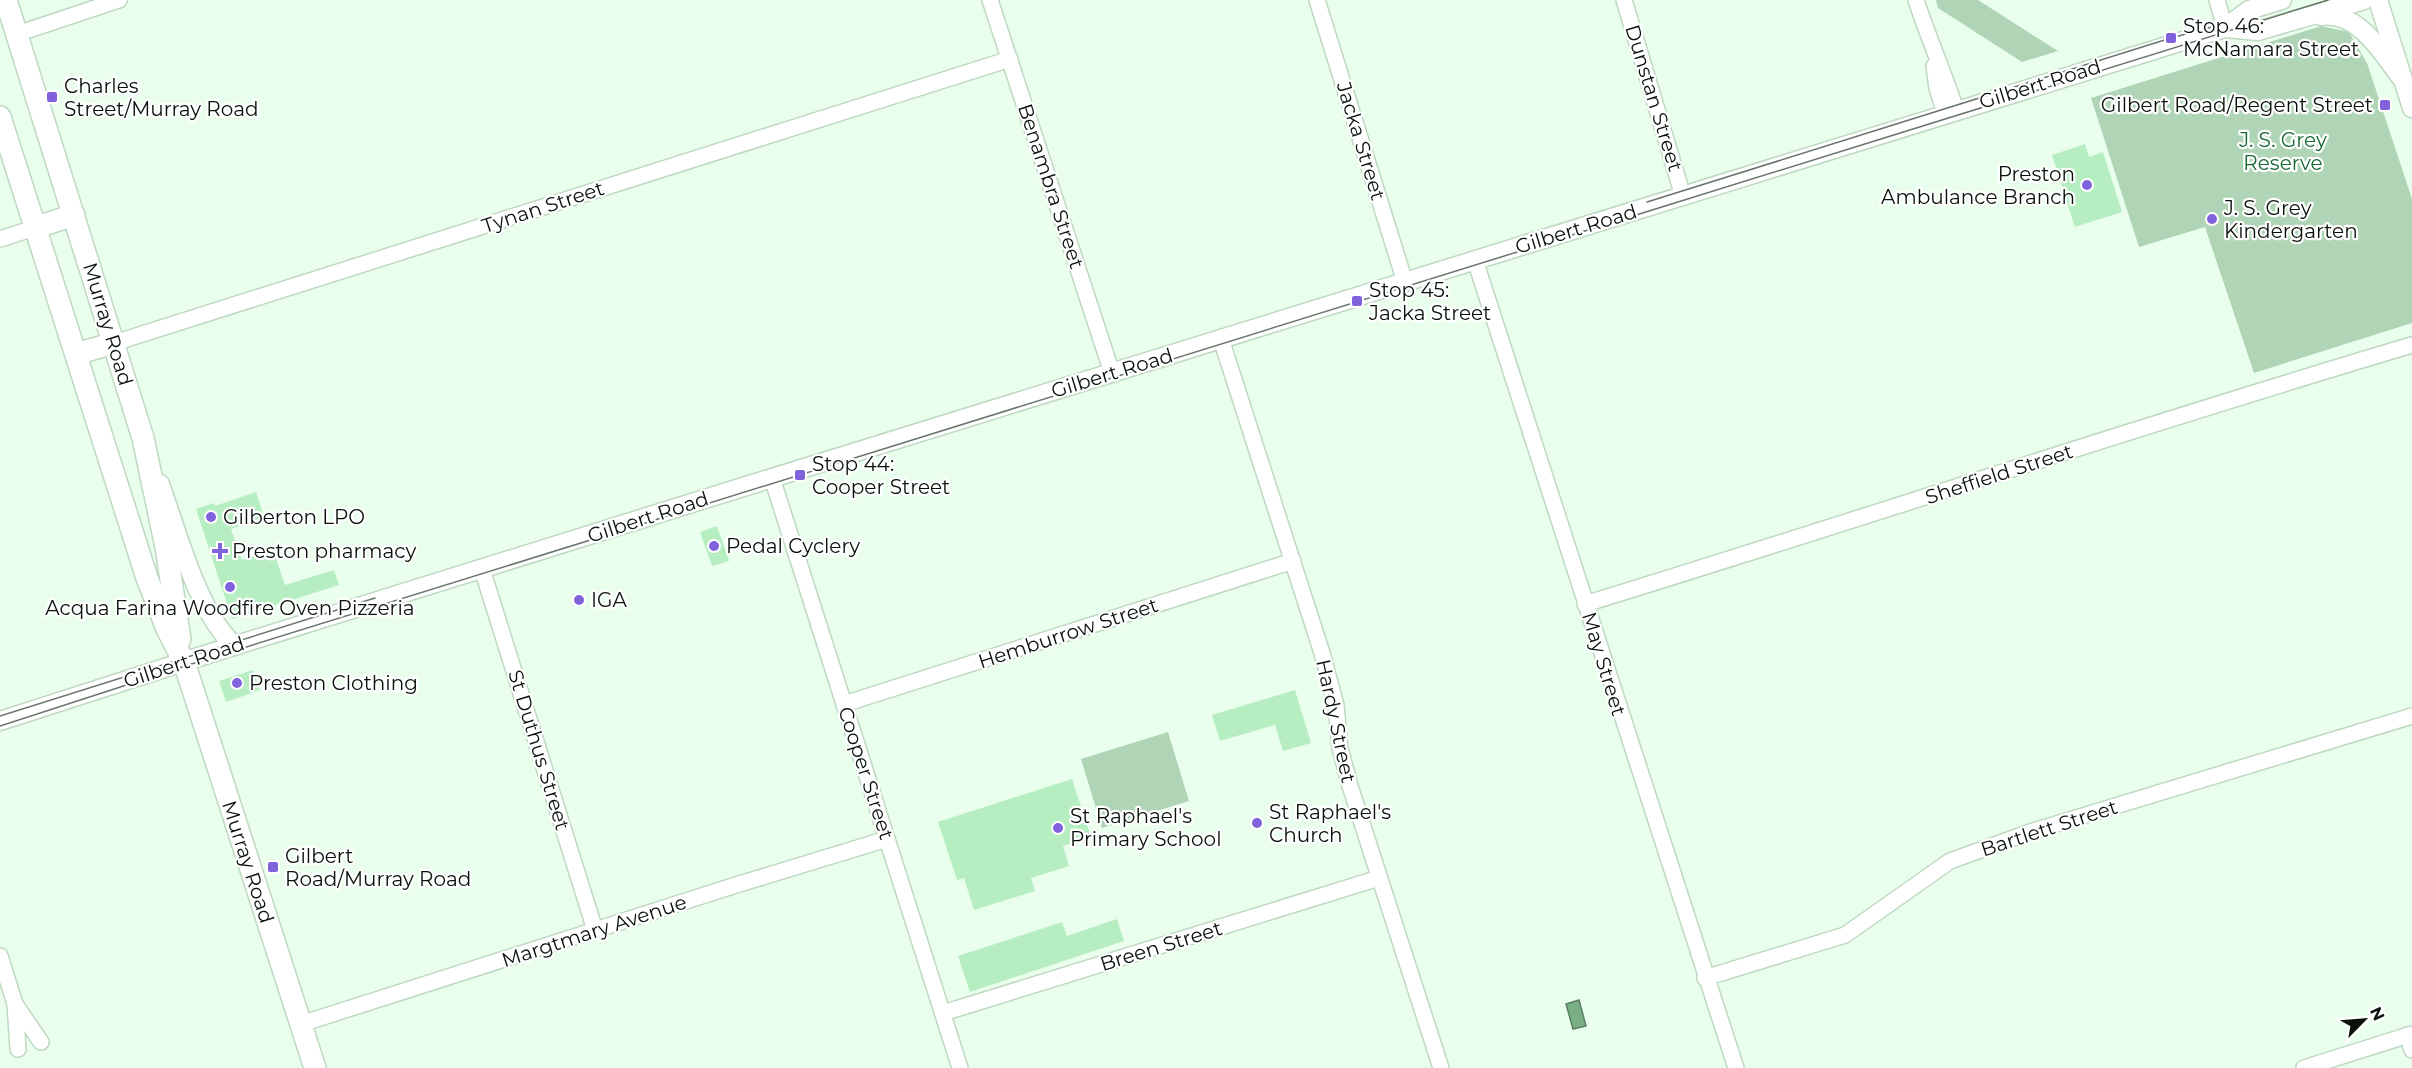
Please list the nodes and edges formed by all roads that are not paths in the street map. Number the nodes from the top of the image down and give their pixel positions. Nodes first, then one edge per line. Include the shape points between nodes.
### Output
1 (6, 0) edge
2 (119, 0) edge
3 (990, 0) edge
4 (1317, 0) edge
5 (1624, 0) edge
6 (1916, 0) edge
7 (2217, 0) edge
8 (2282, 0) edge
9 (2364, 0) edge
10 (2378, 0) edge
11 (2305, 19) junction
12 (2225, 28) junction
13 (8, 36) edge
14 (1010, 59) junction
15 (2403, 80) junction
16 (2412, 108) edge
17 (1951, 112) junction
18 (0, 117) edge
19 (1683, 196) junction
20 (74, 215) junction
21 (34, 228) junction
22 (0, 239) edge
23 (1475, 260) junction
24 (1405, 282) junction
25 (1221, 339) junction
26 (114, 343) junction
27 (2412, 345) edge
28 (76, 354) junction
29 (1112, 373) junction
30 (143, 438) junction
31 (772, 478) junction
32 (1293, 561) junction
33 (482, 569) junction
34 (1586, 604) junction
35 (235, 646) junction
36 (182, 658) junction
37 (843, 704) junction
38 (2412, 716) edge
39 (0, 721) edge
40 (887, 839) junction
41 (1379, 878) junction
42 (595, 930) junction
43 (0, 956) edge
44 (1705, 978) junction
45 (15, 1004) junction
46 (943, 1013) junction
47 (301, 1024) junction
48 (2410, 1039) edge
49 (41, 1042) dead end
50 (18, 1049) dead end
51 (1733, 1067) edge
52 (315, 1068) edge
53 (960, 1068) edge
54 (1441, 1068) edge
55 (2304, 1068) edge

1 - 13 main road, Murray Road
2 - 13 street
3 - 14 street, Benambra Street
4 - 24 street, Jacka Street
5 - 19 street, Dunstan Street
6 - 17 street via 1931,45 1937,88
7 - 12 street
8 - 12 street, Gilbert Road via 2249,10
9 - 11 street, Gilbert Road
10 - 15 street
11 - 12 street, Gilbert Road via 2258,31
11 - 15 street via 2328,15 2354,24 2367,34
12 - 17 street, Gilbert Road
13 - 20 main road, Murray Road
14 - 26 street, Tynan Street
14 - 29 street, Benambra Street
15 - 16 street
17 - 19 street, Gilbert Road
18 - 21 main road, Murray Road
19 - 23 street, Gilbert Road
20 - 21 main road
20 - 26 main road, Murray Road
21 - 22 street
21 - 28 main road, Murray Road
23 - 24 street, Gilbert Road
23 - 34 street, May Street
24 - 25 street, Gilbert Road
25 - 29 street, Gilbert Road
25 - 32 street, Hardy Street
26 - 28 main road, Tynan Street
26 - 30 main road, Murray Road
27 - 34 street, Sheffield Street
28 - 36 main road, Murray Road via 147,578
29 - 31 street, Gilbert Road
30 - 35 street via 213,623
30 - 36 main road, Murray Road via 166,547
31 - 33 street, Gilbert Road
31 - 37 street, Cooper Street
32 - 37 street, Hemburrow Street
32 - 41 street, Hardy Street via 1322,652 1336,705 1340,748
33 - 35 street, Gilbert Road
33 - 42 street, St Duthus Street
34 - 44 street, May Street
35 - 36 street, Gilbert Road
36 - 39 street, Gilbert Road
36 - 47 main road, Murray Road
37 - 40 street, Cooper Street
38 - 44 street, Bartlett Street via 2033,831 1950,861 1845,935
40 - 42 street, Margtmary Avenue
40 - 46 street, Cooper Street
41 - 46 street, Breen Street
41 - 54 street, Hardy Street
42 - 47 street, Margtmary Avenue
43 - 45 street
44 - 51 street, May Street
45 - 49 street
45 - 50 street
46 - 53 street, Cooper Street
47 - 52 main road, Murray Road
48 - 55 street

